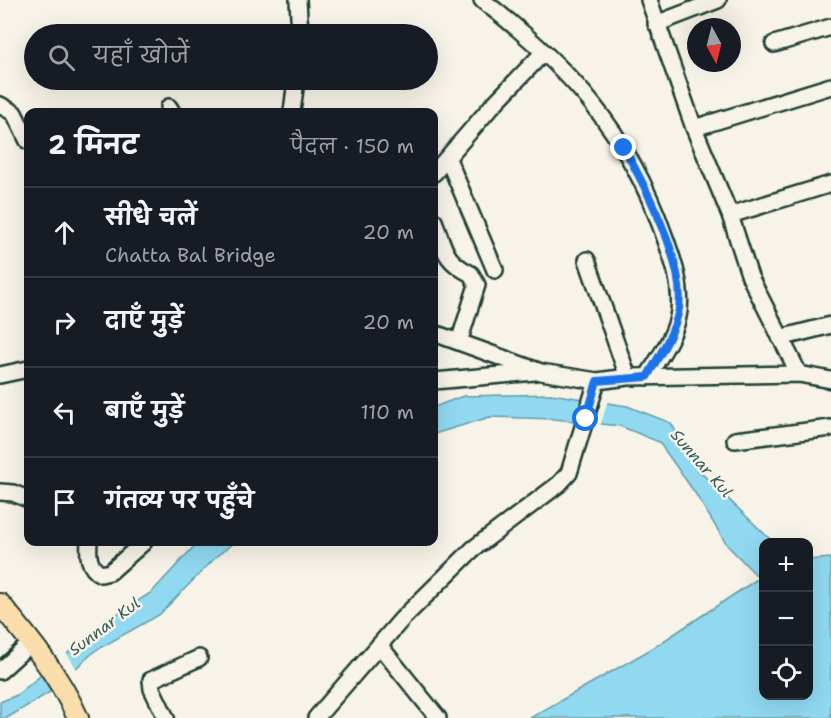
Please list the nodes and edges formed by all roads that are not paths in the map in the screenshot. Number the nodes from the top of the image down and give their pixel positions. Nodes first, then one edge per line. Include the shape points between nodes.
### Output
1 (297, 0) edge
2 (482, 0) edge
3 (649, 0) edge
4 (718, 0) edge
5 (299, 24) edge
6 (656, 24) junction
7 (831, 27) edge
8 (774, 44) dead end
9 (544, 52) junction
10 (831, 86) edge
11 (295, 90) edge
12 (0, 105) edge
13 (292, 108) edge
14 (694, 128) junction
15 (24, 133) edge
16 (448, 159) junction
17 (438, 169) edge
18 (831, 183) edge
19 (730, 215) junction
20 (438, 231) edge
21 (587, 260) dead end
22 (495, 270) dead end
23 (831, 325) edge
24 (438, 334) edge
25 (780, 338) junction
26 (459, 342) junction
27 (24, 369) edge
28 (1, 371) edge
29 (541, 372) junction
30 (799, 374) junction
31 (628, 377) junction
32 (647, 377) junction
33 (831, 380) edge
34 (438, 381) edge
35 (597, 381) junction
36 (831, 428) edge
37 (735, 440) dead end
38 (0, 492) edge
39 (24, 497) edge
40 (86, 546) edge
41 (139, 546) edge
42 (0, 604) edge
43 (379, 645) junction
44 (35, 646) junction
45 (199, 658) dead end
46 (0, 670) edge
47 (78, 718) edge
48 (166, 718) edge
49 (316, 718) edge
50 (438, 718) edge

1 - 5 street
2 - 9 street
3 - 6 street
4 - 6 street
6 - 14 street
7 - 8 street
9 - 16 street via 490,106
9 - 32 street via 616,133 655,207 674,262 679,312 671,338
10 - 14 street
11 - 13 street
12 - 15 street via 14,113
14 - 19 street
16 - 17 street
16 - 22 street
18 - 19 street
19 - 25 street via 750,277
20 - 26 street via 450,261 471,274 477,285
21 - 31 street
23 - 25 street
24 - 26 street
25 - 30 street
26 - 29 street
27 - 28 street
29 - 34 street
29 - 35 street
30 - 32 street
30 - 33 street
31 - 32 street
31 - 35 street
35 - 43 street via 569,473 473,549
36 - 37 street
38 - 39 street
40 - 41 street via 94,569 106,574
42 - 44 main road
43 - 49 street
43 - 50 street
44 - 46 street
44 - 47 main road via 67,693
45 - 48 street via 151,681

